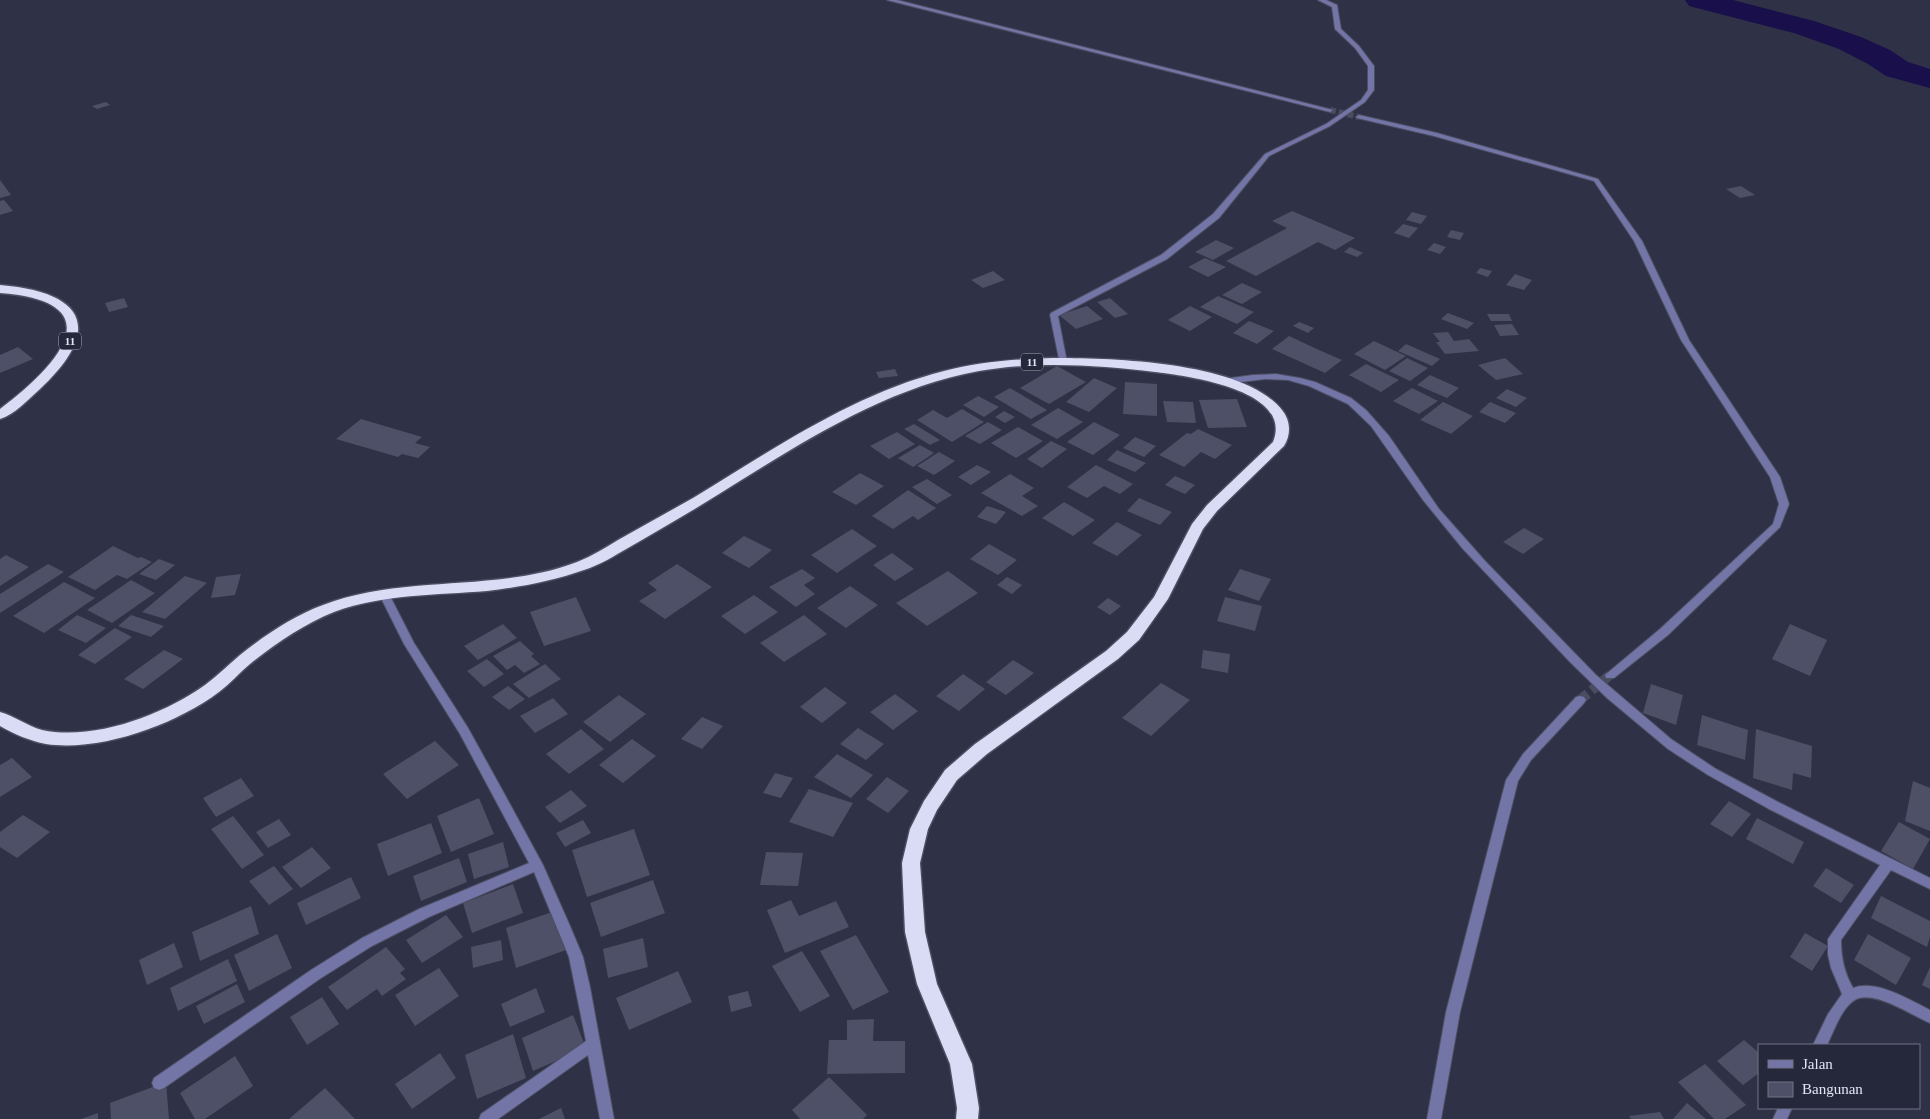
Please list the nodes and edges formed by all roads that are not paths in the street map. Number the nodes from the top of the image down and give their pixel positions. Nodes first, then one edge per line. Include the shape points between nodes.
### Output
1 (890, 0) edge
2 (1321, 0) edge
3 (1330, 110) tunnel mouth
4 (1359, 117) tunnel mouth
5 (0, 289) edge
6 (1063, 362) junction
7 (1226, 381) junction
8 (0, 415) edge
9 (384, 594) junction
10 (1610, 675) tunnel mouth
11 (1580, 700) tunnel mouth
12 (0, 718) edge
13 (1889, 864) junction
14 (537, 865) junction
15 (1930, 884) edge
16 (1850, 996) junction
17 (1930, 1017) edge
18 (594, 1043) junction
19 (1821, 1044) edge
20 (160, 1083) dead end
21 (486, 1119) edge
22 (607, 1119) edge
23 (967, 1119) edge
24 (1434, 1119) edge

1 - 3 street
2 - 6 street via 1335,6 1338,29 1371,66 1371,90 1363,101 1328,125 1267,155 1216,216 1164,257 1054,314
4 - 10 street via 1435,134 1596,180 1638,241 1685,340 1775,477 1784,504 1777,525 1664,632
5 - 8 highway, 11 via 44,295 56,302 69,314 73,333 66,350 48,373 24,398
6 - 7 highway, 11 via 1142,366
6 - 9 highway, 11 via 977,367 895,393 818,432 582,566 504,583
7 - 13 street via 1263,375 1284,376 1309,382 1351,402 1390,444 1436,511 1603,690 1682,753 1788,813
7 - 23 highway, 11 via 1273,408 1283,430 1279,443 1212,508 1197,527 1160,599 1133,636 951,775 919,829 911,863 915,932 928,984 961,1064
9 - 12 highway, 11 via 360,598 295,625 250,656 210,690 171,712 131,727 78,738 45,737
9 - 14 street via 409,644 464,731
11 - 24 street via 1527,756 1512,780 1452,1012
13 - 15 street
13 - 16 street via 1835,939 1837,973
14 - 18 street via 576,958
14 - 20 street via 424,913 367,942
16 - 17 street via 1864,992 1890,997
16 - 19 street
18 - 21 street
18 - 22 street

